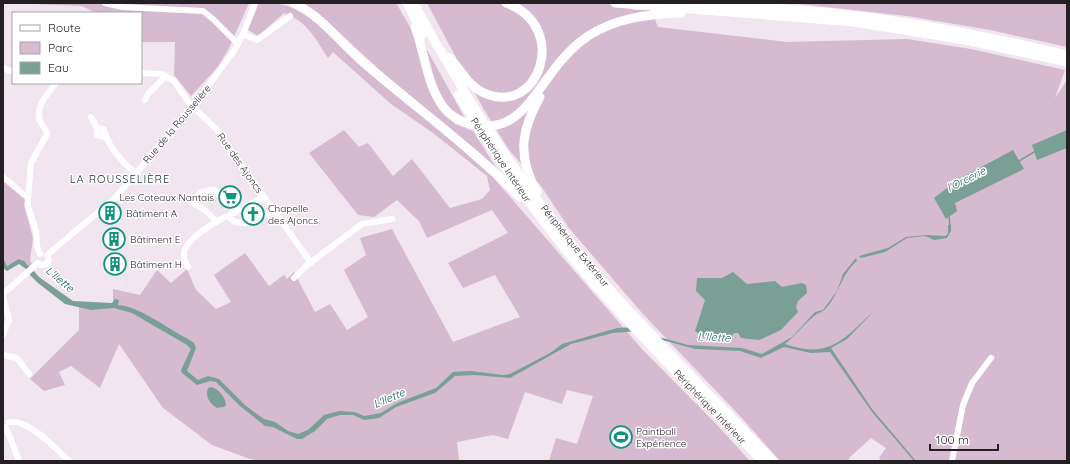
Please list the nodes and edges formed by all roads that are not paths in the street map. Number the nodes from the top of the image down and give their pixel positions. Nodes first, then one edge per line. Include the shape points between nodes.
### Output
1 (105, 3) edge
2 (255, 3) edge
3 (294, 3) edge
4 (407, 3) edge
5 (414, 3) edge
6 (419, 3) edge
7 (506, 3) edge
8 (616, 3) edge
9 (694, 3) edge
10 (712, 11) junction
11 (290, 16) dead end
12 (414, 18) junction
13 (243, 34) junction
14 (238, 44) junction
15 (1067, 55) edge
16 (448, 57) junction
17 (564, 58) junction
18 (1067, 62) edge
19 (142, 73) edge
20 (166, 76) junction
21 (55, 84) edge
22 (145, 100) dead end
23 (472, 105) junction
24 (193, 106) junction
25 (91, 117) dead end
26 (136, 173) junction
27 (3, 177) edge
28 (264, 197) junction
29 (28, 198) junction
30 (273, 211) junction
31 (235, 213) junction
32 (548, 214) junction
33 (228, 216) junction
34 (392, 219) dead end
35 (217, 222) junction
36 (552, 232) junction
37 (40, 254) junction
38 (48, 255) junction
39 (38, 263) junction
40 (311, 263) junction
41 (188, 267) dead end
42 (294, 278) dead end
43 (4, 289) edge
44 (3, 297) edge
45 (633, 320) junction
46 (3, 335) edge
47 (3, 355) edge
48 (991, 358) dead end
49 (29, 374) dead end
50 (5, 424) edge
51 (19, 461) edge
52 (69, 461) edge
53 (762, 461) edge
54 (773, 461) edge
55 (952, 461) edge

1 - 14 street via 122,7 203,11
2 - 13 street, Rue de la Rousselière
3 - 36 highway via 320,19 361,60 489,169 521,199 544,229
4 - 12 highway, Périphérique Intérieur
5 - 23 highway, Périphérique Extérieur
6 - 16 highway
7 - 16 highway via 528,17 541,42 543,59 540,69 527,87 506,96 484,93 469,83
8 - 10 highway
9 - 15 highway via 873,18 967,33
10 - 17 highway via 656,14 617,21 582,40
10 - 18 highway via 874,25 965,40
11 - 13 street via 257,40
12 - 17 highway via 414,27 436,95 447,112 463,122 476,126 503,124 517,115 530,103
12 - 36 highway, Périphérique Intérieur via 485,139
13 - 14 street, Rue de la Rousselière
14 - 24 street, Rue de la Rousselière
16 - 23 highway via 474,101
17 - 32 highway via 531,114 523,141 527,172 546,205
19 - 20 street
20 - 22 street
20 - 24 street, Rue des Ajoncs via 174,81
21 - 29 street via 40,108 41,123 47,134 31,163
23 - 32 highway, Périphérique Extérieur via 514,169
24 - 26 street, Rue de la Rousselière
24 - 28 street, Rue des Ajoncs via 216,129
25 - 26 street via 97,128 104,129 105,137 118,156
26 - 38 street, Rue de la Rousselière via 115,198
27 - 29 street
28 - 30 street, Rue des Ajoncs
28 - 31 street
29 - 37 street
30 - 33 street via 244,223 237,223
30 - 40 street, Rue des Ajoncs
31 - 33 street
31 - 35 street via 214,190 201,192 192,202
32 - 45 highway, Périphérique Extérieur
33 - 35 street
34 - 40 street via 362,224
35 - 41 street via 201,232 185,250 184,259
36 - 45 highway, Périphérique Intérieur
37 - 38 street
37 - 39 street via 36,259
38 - 39 street via 47,264 43,266
39 - 43 street
40 - 42 street
44 - 46 street via 9,320
45 - 53 highway, Périphérique Intérieur via 653,348
45 - 54 highway, Périphérique Extérieur via 664,347
47 - 49 street via 17,358
48 - 55 street via 972,383 963,405
50 - 51 street
50 - 52 street via 20,423 37,432

